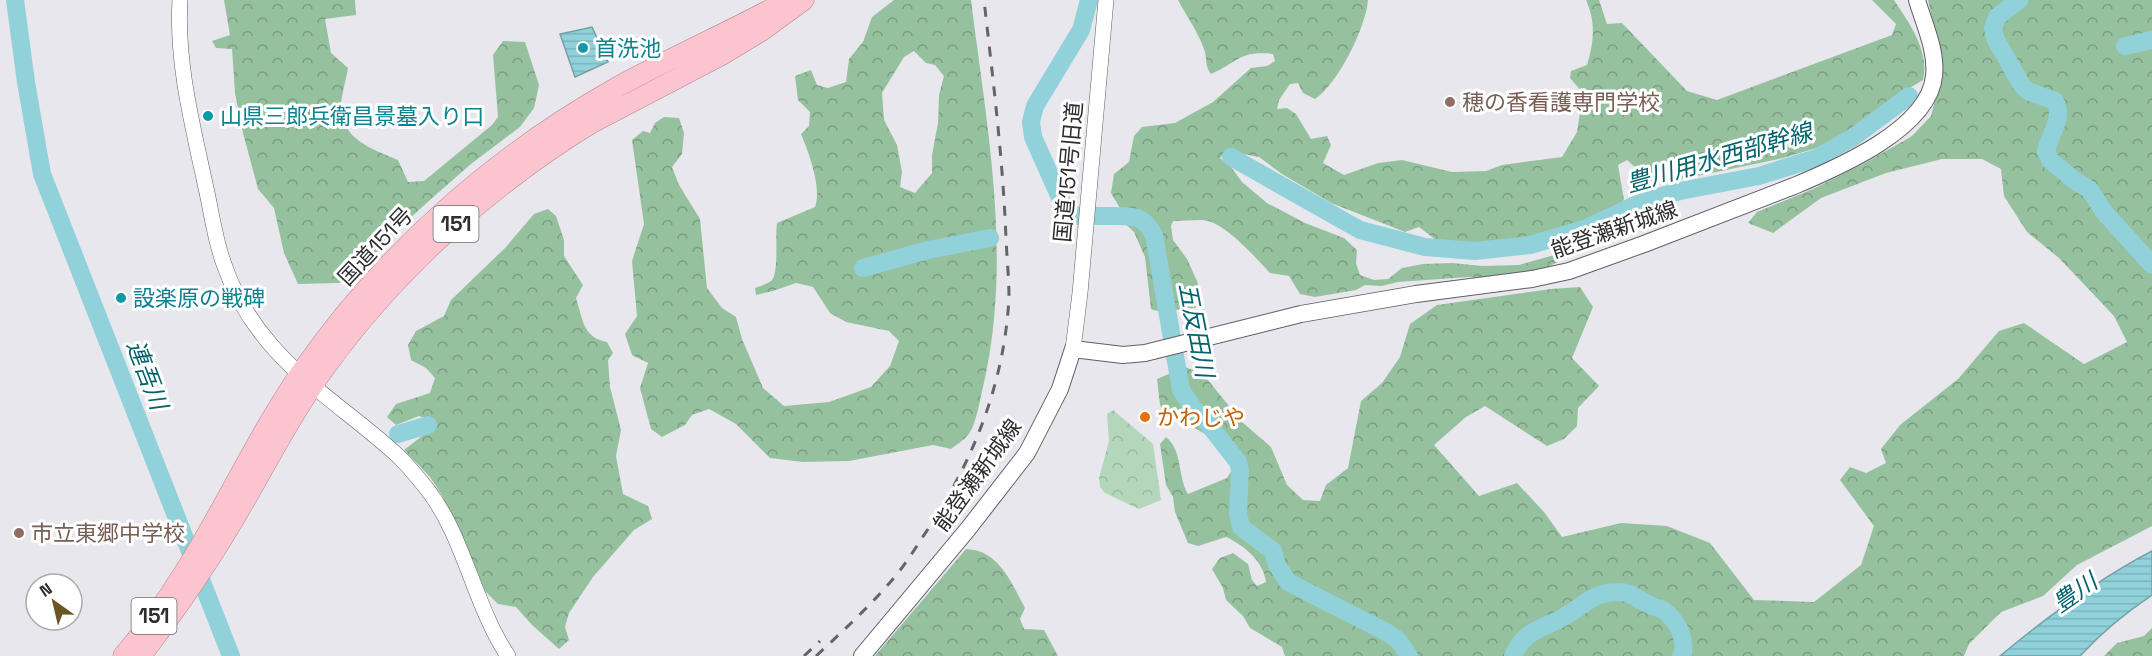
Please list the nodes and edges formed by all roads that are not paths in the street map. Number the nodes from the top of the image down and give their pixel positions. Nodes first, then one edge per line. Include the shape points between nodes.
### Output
1 (180, 0) edge
2 (788, 0) edge
3 (804, 0) edge
4 (1106, 0) edge
5 (1917, 0) edge
6 (1073, 349) junction
7 (307, 379) junction
8 (187, 581) junction
9 (123, 656) edge
10 (141, 656) edge
11 (508, 656) edge
12 (862, 656) edge

1 - 7 street via 180,50 224,267 256,327
2 - 7 highway, 国道151号 / 151 via 619,86 565,118 458,198 383,270 344,315
3 - 7 highway, 国道151号 / 151 via 722,55 590,124 515,174 439,239
4 - 6 street, 国道151号旧道
5 - 6 main road, 能登瀬新城線 via 1933,54 1934,77 1928,99 1919,112 1888,138 1827,172 1569,271 1301,314 1161,350 1123,355
6 - 12 main road, 能登瀬新城線 via 1060,389 1027,453
7 - 8 highway, 国道151号 / 151
7 - 11 street via 399,456 429,491 448,525 496,638
8 - 9 highway, 国道151号 / 151
8 - 10 highway, 国道151号 / 151

